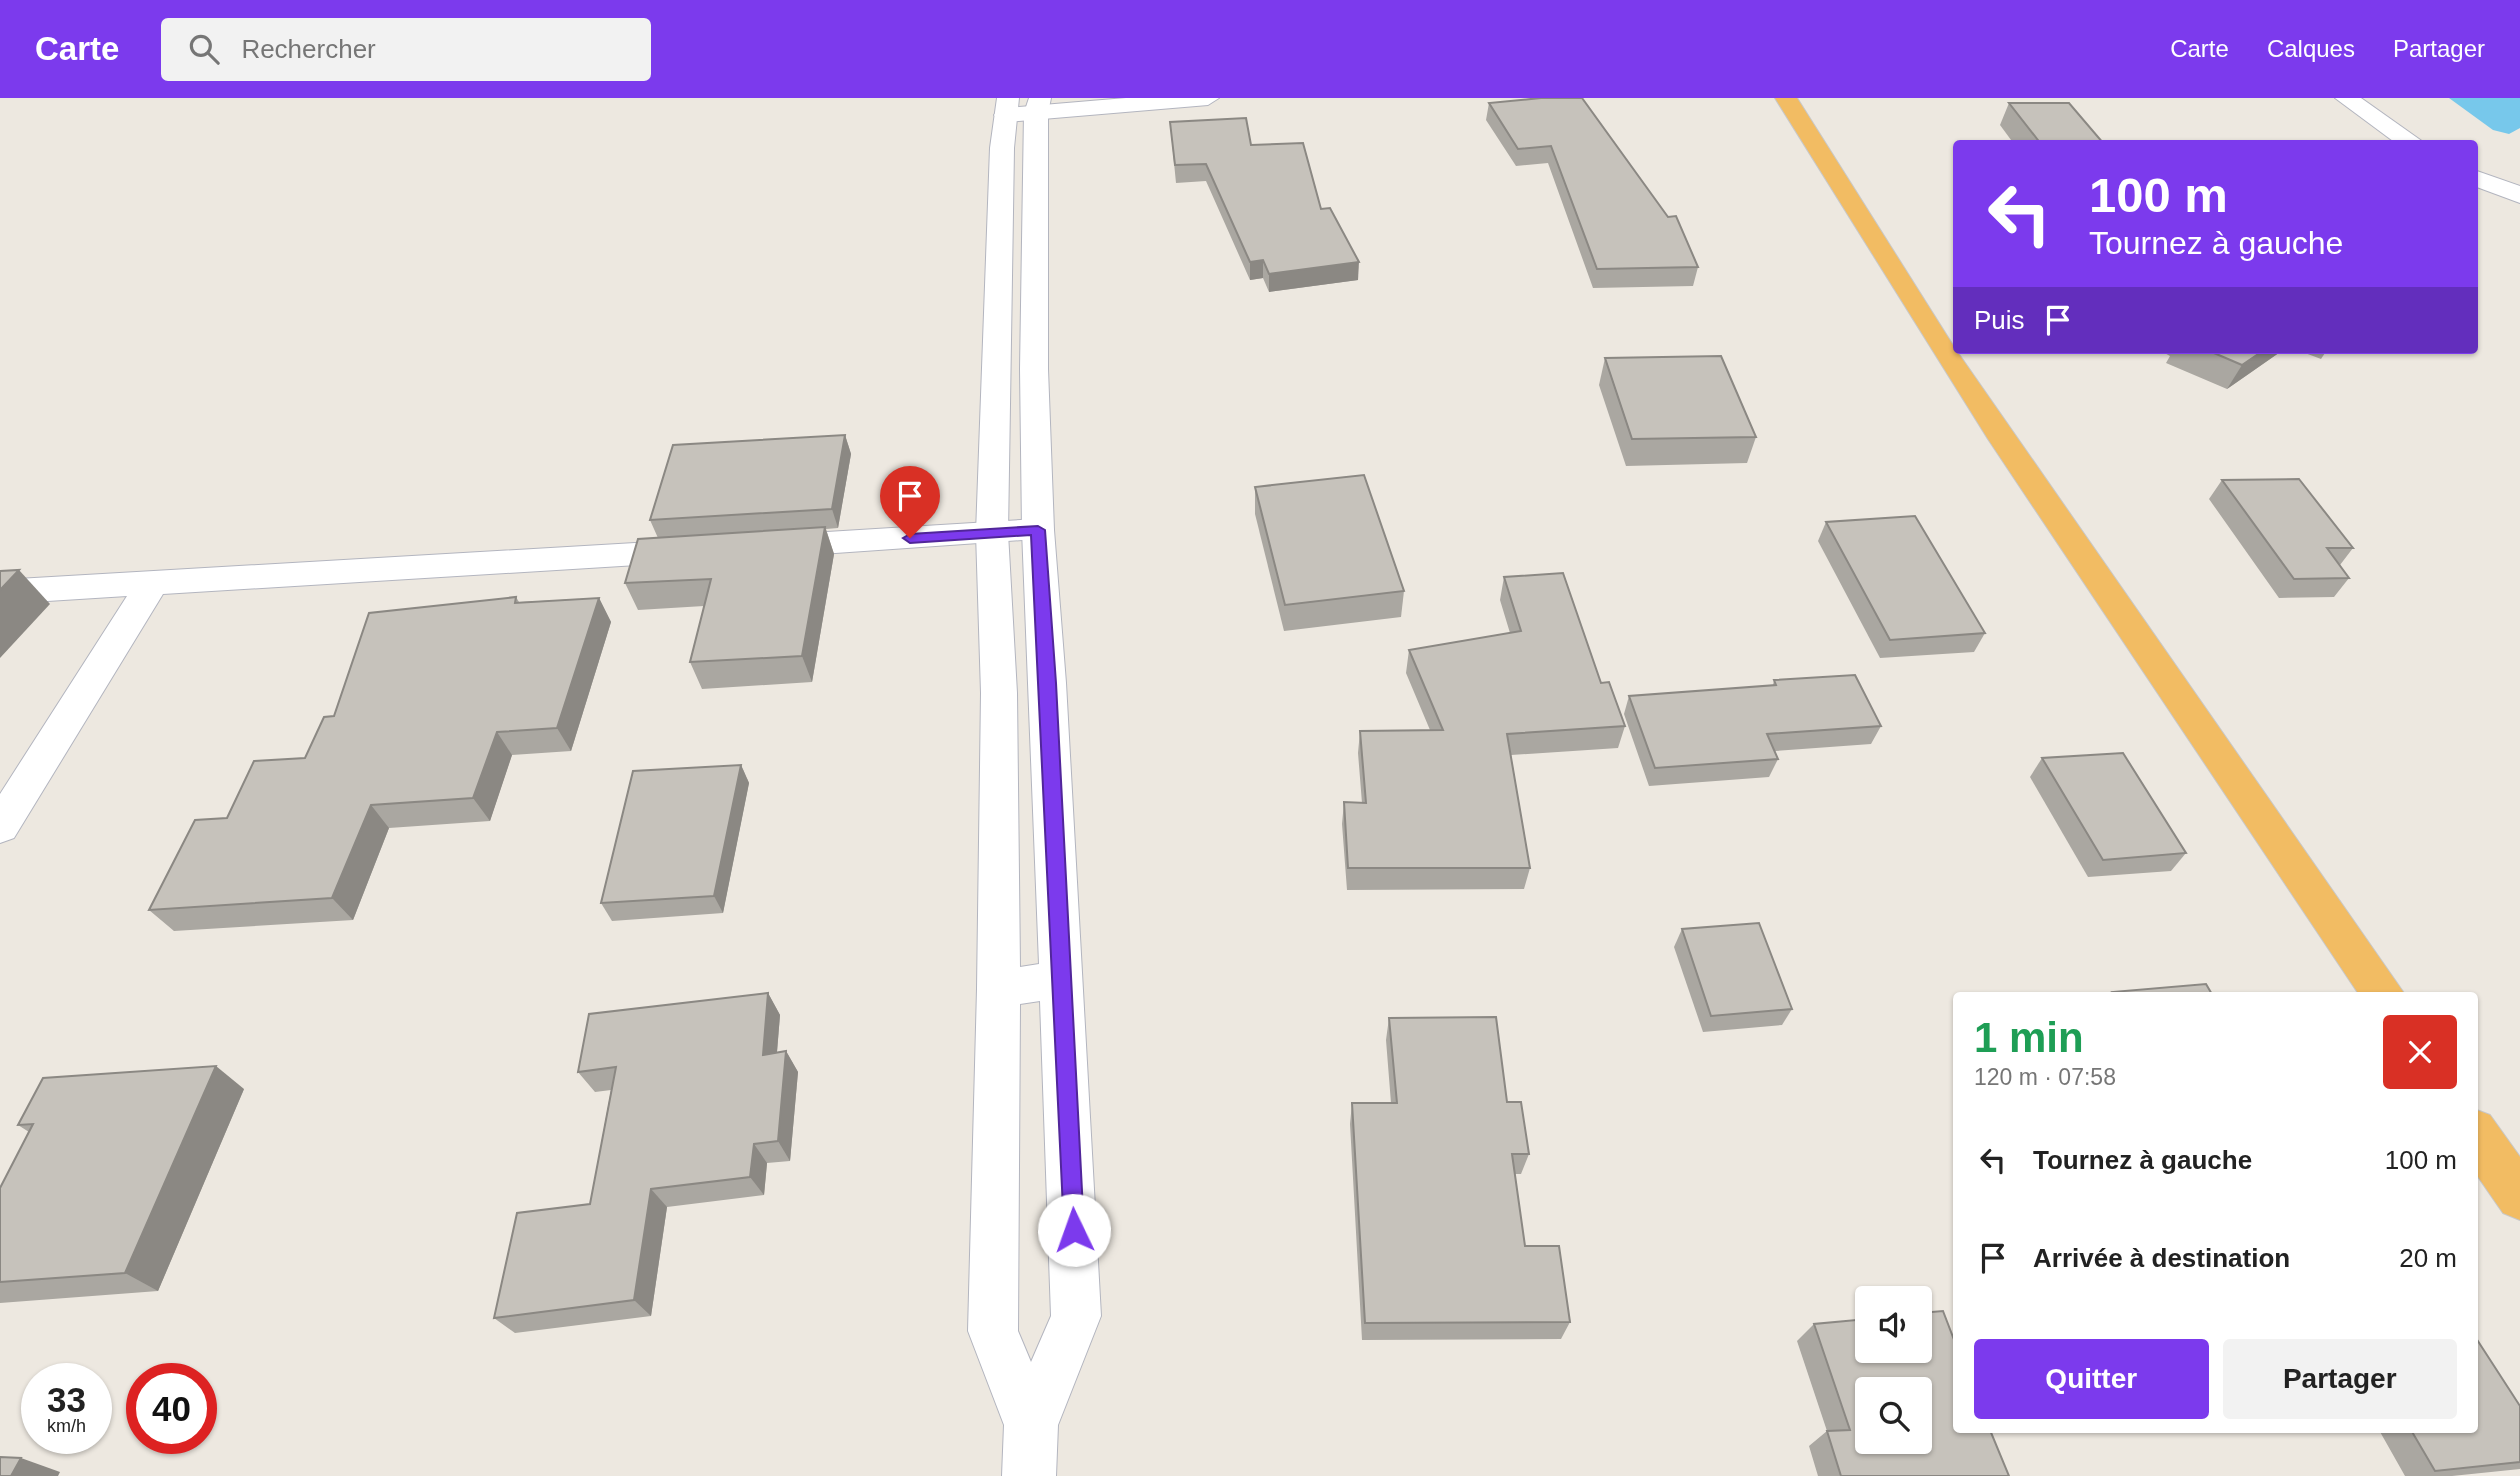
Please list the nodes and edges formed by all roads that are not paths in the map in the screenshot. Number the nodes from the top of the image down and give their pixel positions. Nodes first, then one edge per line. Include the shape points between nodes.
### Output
1 (1208, 98) edge
2 (1786, 98) edge
3 (2346, 98) edge
4 (1023, 106) edge
5 (2408, 140) edge
6 (2478, 179) edge
7 (2520, 195) edge
8 (1038, 530) junction
9 (992, 533) junction
10 (153, 582) junction
11 (0, 592) edge
12 (1048, 683) junction
13 (999, 693) junction
14 (0, 827) edge
15 (1062, 979) junction
16 (999, 989) junction
17 (2381, 992) edge
18 (2478, 1135) edge
19 (2520, 1197) edge
20 (1030, 1451) edge

1 - 4 street
2 - 17 highway via 1913,305
3 - 5 street
4 - 8 street
4 - 9 street via 1002,148
6 - 7 street
8 - 9 street
8 - 12 street
9 - 10 street
9 - 13 street
10 - 11 street
10 - 14 street
12 - 13 street
12 - 15 street
13 - 16 street
15 - 16 street
15 - 20 street via 1076,1316
16 - 20 street via 993,1331
18 - 19 highway

